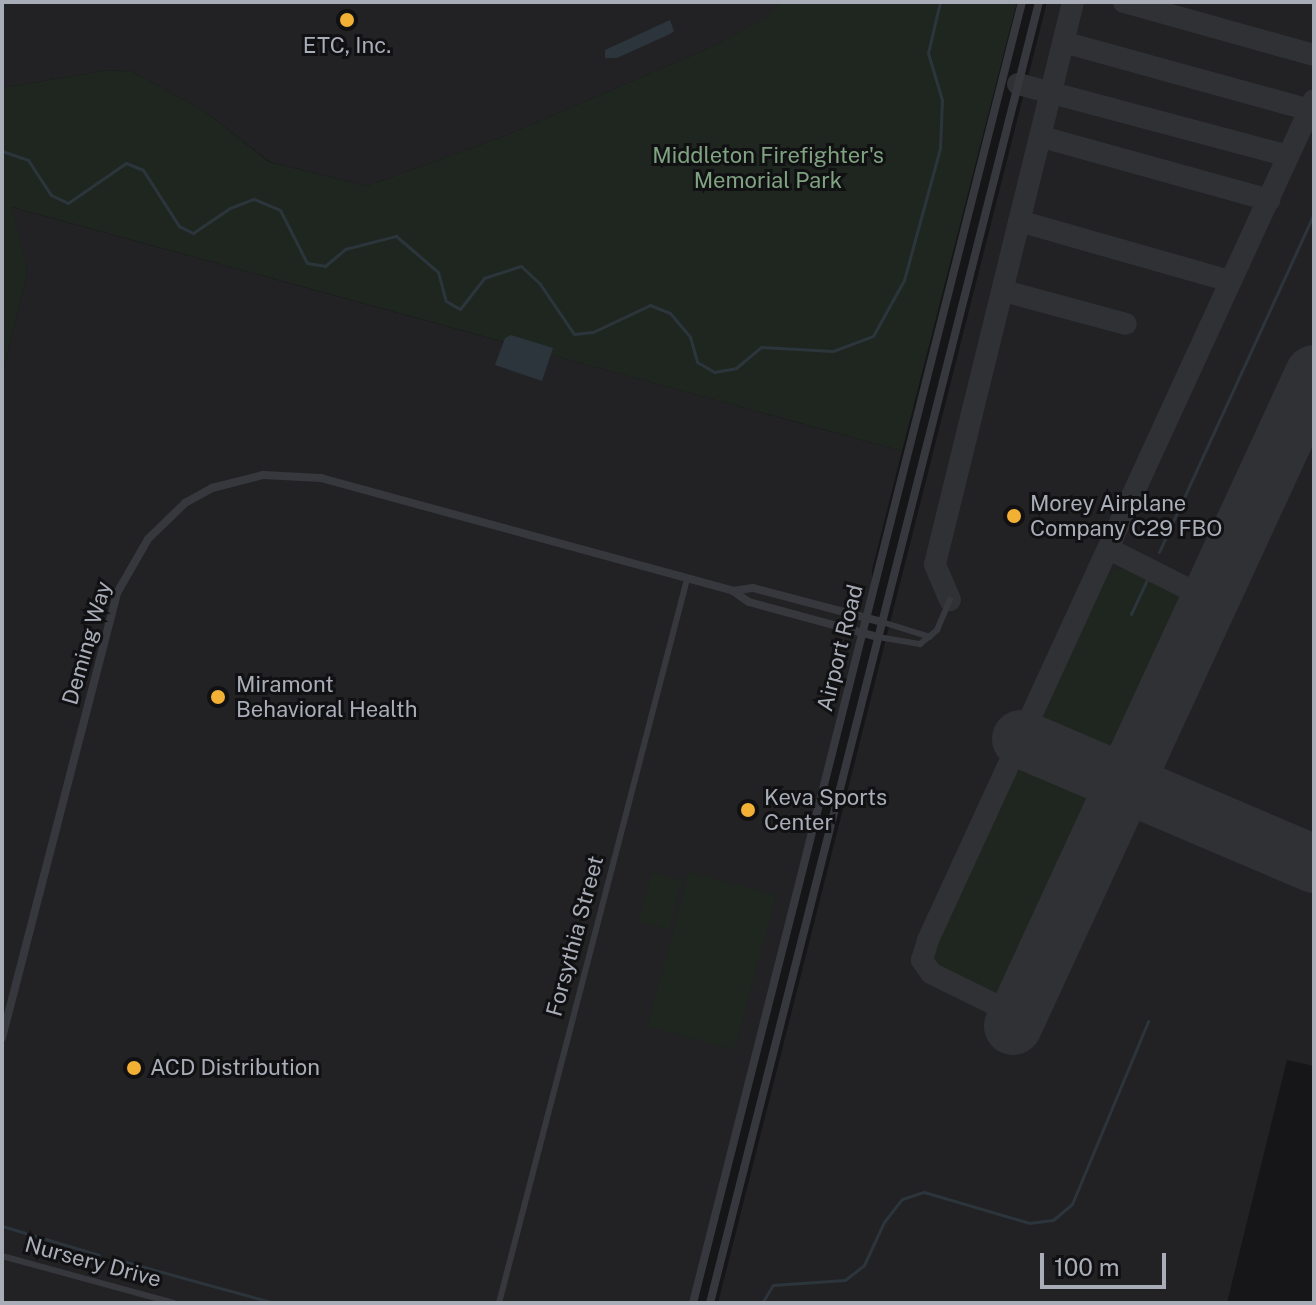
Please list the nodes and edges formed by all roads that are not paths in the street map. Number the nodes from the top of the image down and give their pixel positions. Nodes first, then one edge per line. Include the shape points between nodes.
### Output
1 (1022, 2) edge
2 (1039, 2) edge
3 (687, 579) junction
4 (733, 591) junction
5 (950, 600) dead end
6 (866, 618) junction
7 (882, 622) junction
8 (863, 633) junction
9 (878, 637) junction
10 (930, 637) junction
11 (2, 1038) edge
12 (2, 1256) edge
13 (174, 1303) edge
14 (499, 1303) edge
15 (693, 1303) edge
16 (710, 1303) edge

1 - 6 street, Airport Road
2 - 7 street, Airport Road
3 - 4 street, Deming Way
3 - 11 street, Deming Way via 301,475 238,480 185,503 148,539 117,593
3 - 14 street, Forsythia Street
4 - 6 street, Deming Way via 753,588
4 - 8 street, Deming Way via 749,602
5 - 10 street
6 - 7 street, Deming Way
6 - 8 street, Airport Road
7 - 9 street, Airport Road
7 - 10 street
8 - 9 street, Deming Way
8 - 15 street, Airport Road
9 - 10 street via 911,644
9 - 16 street, Airport Road
12 - 13 street, Nursery Drive

